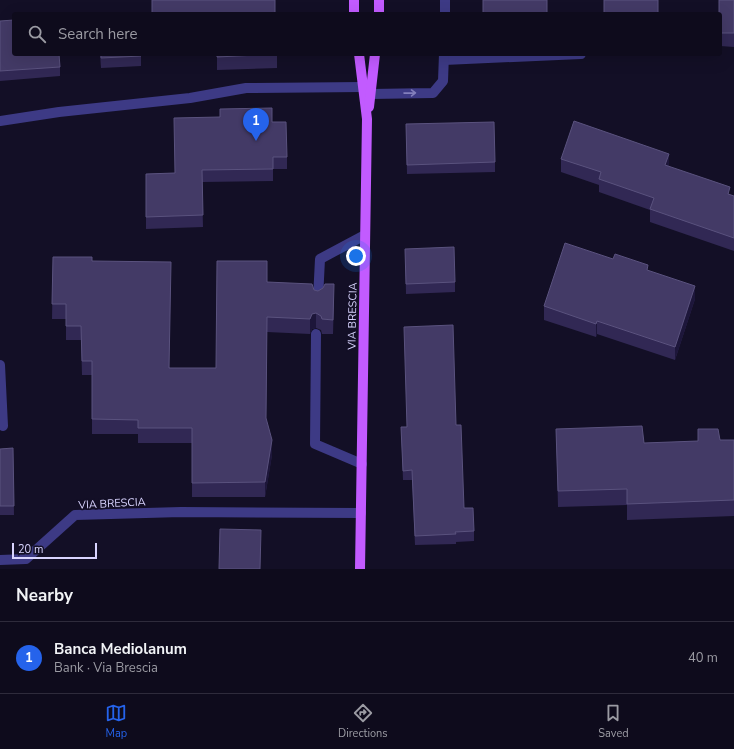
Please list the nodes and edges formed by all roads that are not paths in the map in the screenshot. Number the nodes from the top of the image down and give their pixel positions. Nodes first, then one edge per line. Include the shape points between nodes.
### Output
1 (354, 0) edge
2 (379, 0) edge
3 (445, 0) edge
4 (354, 12) edge
5 (379, 12) edge
6 (445, 12) edge
7 (359, 56) edge
8 (375, 56) edge
9 (490, 56) edge
10 (444, 57) edge
11 (363, 87) junction
12 (371, 94) junction
13 (367, 118) junction
14 (0, 121) edge
15 (366, 235) junction
16 (318, 299) edge
17 (316, 334) edge
18 (0, 365) edge
19 (3, 426) dead end
20 (362, 464) junction
21 (361, 513) junction
22 (0, 560) edge
23 (360, 569) edge

1 - 4 main road
2 - 5 main road
3 - 6 street
7 - 11 main road, VIA BRESCIA
8 - 12 main road, VIA BRESCIA
9 - 10 street
12 -> 10 street via 433,93 443,81
11 - 13 main road, VIA BRESCIA
11 - 14 street via 246,88 190,98
12 - 13 main road, VIA BRESCIA
13 - 15 main road, VIA BRESCIA
15 - 16 street via 320,260
15 - 20 main road, VIA BRESCIA
17 - 20 street via 315,444
18 - 19 street
20 - 21 main road, VIA BRESCIA
21 - 22 street, VIA BRESCIA via 181,512 75,515 26,559
21 - 23 main road, VIA BRESCIA

